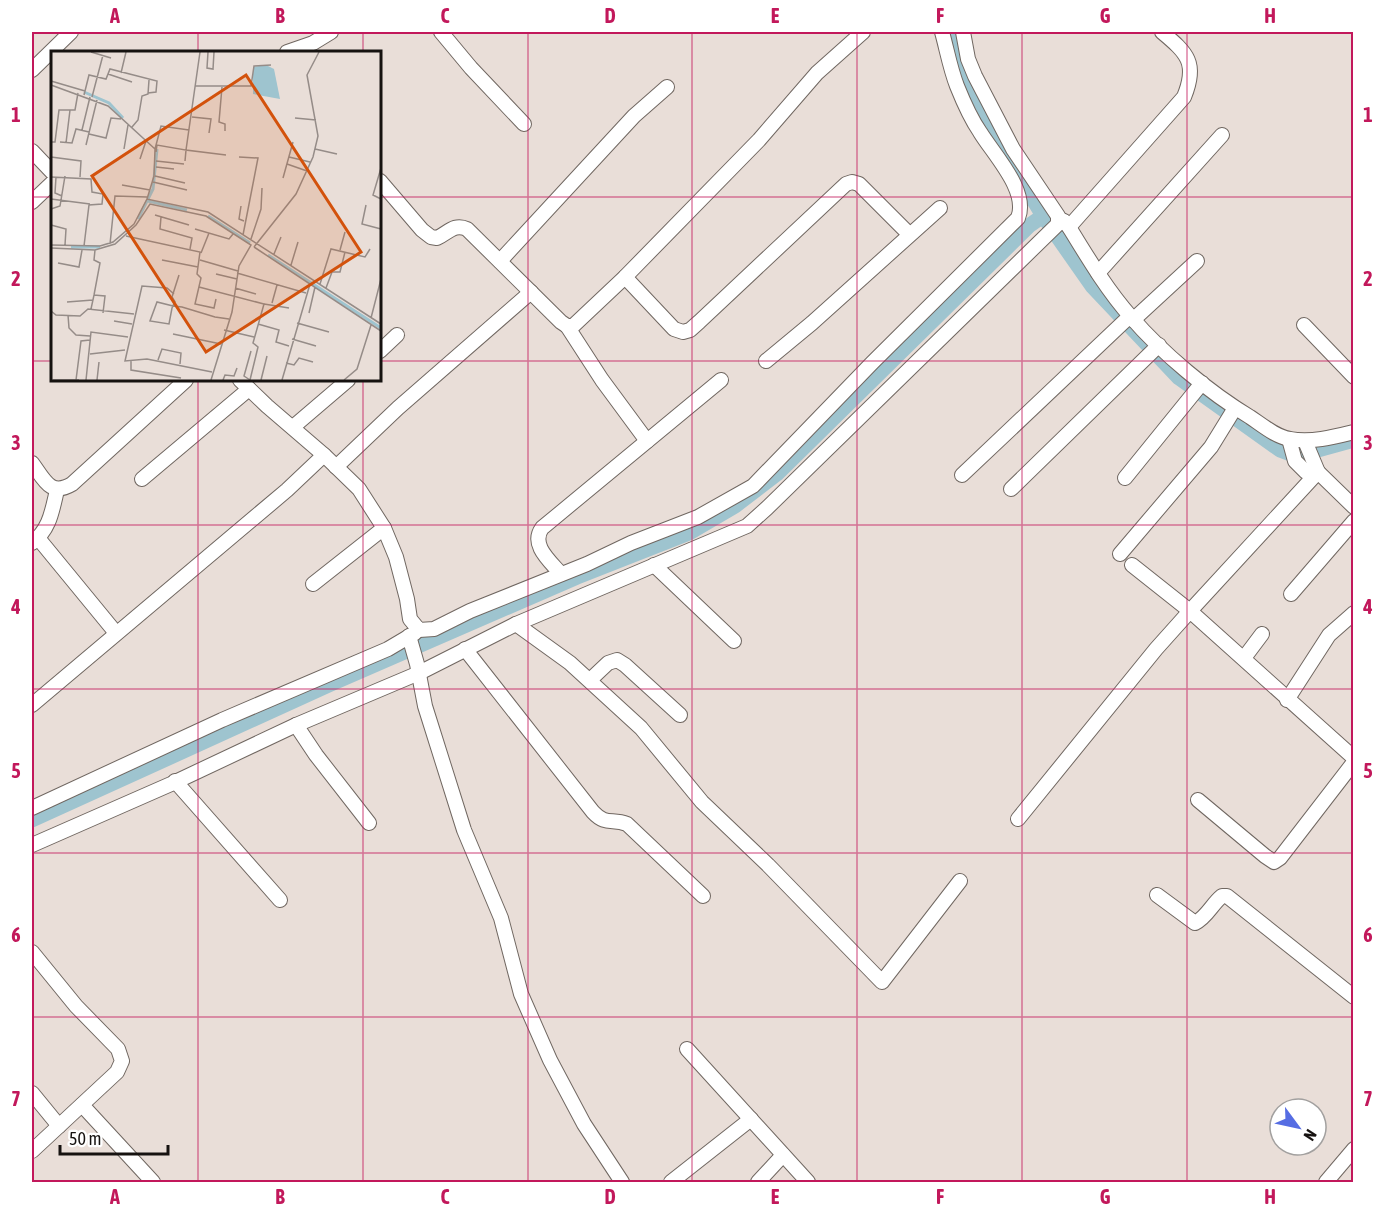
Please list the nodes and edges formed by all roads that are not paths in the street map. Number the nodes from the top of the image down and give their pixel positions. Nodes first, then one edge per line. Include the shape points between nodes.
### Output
1 (71, 32) edge
2 (331, 32) edge
3 (441, 32) edge
4 (863, 32) edge
5 (942, 32) edge
6 (963, 32) edge
7 (1162, 32) edge
8 (51, 51) edge
9 (52, 51) edge
10 (290, 51) edge
11 (32, 70) edge
12 (668, 87) dead end
13 (524, 124) dead end
14 (1222, 135) dead end
15 (32, 151) edge
16 (51, 171) edge
17 (51, 184) edge
18 (382, 190) edge
19 (32, 202) edge
20 (940, 208) dead end
21 (1062, 223) junction
22 (909, 234) junction
23 (500, 261) junction
24 (1197, 261) dead end
25 (1098, 273) junction
26 (625, 277) junction
27 (531, 292) junction
28 (1127, 320) junction
29 (1304, 325) dead end
30 (567, 326) junction
31 (397, 335) dead end
32 (381, 350) edge
33 (1154, 350) junction
34 (766, 361) dead end
35 (1353, 376) edge
36 (721, 380) dead end
37 (185, 381) edge
38 (347, 381) edge
39 (244, 384) edge
40 (1201, 385) junction
41 (1232, 414) junction
42 (293, 428) junction
43 (1353, 432) edge
44 (1289, 439) junction
45 (647, 441) junction
46 (1305, 444) junction
47 (324, 455) junction
48 (32, 464) edge
49 (336, 467) junction
50 (1315, 468) junction
51 (962, 475) dead end
52 (1125, 478) dead end
53 (142, 479) dead end
54 (1011, 489) dead end
55 (57, 490) junction
56 (1353, 507) edge
57 (1353, 521) edge
58 (384, 528) junction
59 (35, 541) edge
60 (1120, 554) dead end
61 (654, 565) junction
62 (1132, 565) dead end
63 (561, 574) junction
64 (314, 584) dead end
65 (1291, 594) dead end
66 (1190, 611) junction
67 (1353, 613) edge
68 (516, 624) junction
69 (116, 633) junction
70 (1262, 634) dead end
71 (413, 637) junction
72 (734, 641) dead end
73 (465, 649) junction
74 (1244, 658) junction
75 (418, 669) junction
76 (590, 680) junction
77 (1287, 700) junction
78 (32, 705) edge
79 (680, 715) dead end
80 (296, 725) junction
81 (1353, 760) edge
82 (175, 781) junction
83 (1198, 800) dead end
84 (32, 808) edge
85 (1018, 819) dead end
86 (369, 823) dead end
87 (32, 845) edge
88 (960, 881) dead end
89 (1157, 895) dead end
90 (703, 896) dead end
91 (280, 900) dead end
92 (32, 951) edge
93 (1353, 997) edge
94 (687, 1049) dead end
95 (32, 1093) edge
96 (82, 1105) junction
97 (751, 1119) junction
98 (59, 1126) junction
99 (1353, 1149) edge
100 (32, 1151) edge
101 (783, 1155) junction
102 (153, 1182) edge
103 (622, 1182) edge
104 (671, 1182) edge
105 (758, 1182) edge
106 (808, 1182) edge
107 (1326, 1182) edge

1 - 9 street
2 - 10 street
3 - 13 street
4 - 26 street via 818,74
5 - 63 street via 961,95 1018,194 1022,208 1018,219 753,486 698,517
6 - 21 street via 975,76 1013,149
7 - 21 street via 1188,57 1184,98
8 - 11 street
12 - 23 street via 634,116
14 - 25 street
15 - 16 street
17 - 19 street
18 - 23 street via 431,237 437,238 460,226 475,235
20 - 22 street
21 - 25 street
21 - 61 street via 747,526
22 - 26 street via 867,191 852,182 846,184 699,322 683,332 674,329
22 - 34 street
23 - 27 street
24 - 28 street
25 - 28 street
26 - 30 street via 579,322
27 - 30 street
27 - 49 street
28 - 33 street
28 - 51 street
29 - 35 street
30 - 45 street
31 - 32 street
33 - 40 street
33 - 54 street
36 - 45 street
37 - 55 street via 72,484
38 - 42 street
39 - 42 street
39 - 53 street
40 - 41 street
40 - 52 street
41 - 44 street
41 - 60 street via 1211,447
42 - 47 street
43 - 46 street
44 - 46 street
44 - 50 street via 1295,460 1306,472
45 - 63 street via 537,534 541,550
46 - 50 street
47 - 49 street
47 - 69 street
48 - 55 street via 48,485
49 - 58 street via 359,489
50 - 56 street
50 - 66 street
55 - 59 street via 45,531
57 - 65 street
58 - 64 street
58 - 71 street via 396,557
59 - 69 street
61 - 68 street
61 - 72 street
62 - 66 street
63 - 71 street
66 - 74 street
66 - 85 street
67 - 77 street via 1329,635
68 - 73 street
68 - 76 street
69 - 78 street
70 - 74 street
71 - 75 street
71 - 84 street
73 - 75 street
73 - 90 street via 593,812 606,822 627,824
74 - 77 street
75 - 80 street
75 - 103 street via 424,706 460,819 501,918 521,994 549,1060
76 - 79 street via 617,660
76 - 88 street via 641,728 702,802 882,982
77 - 81 street
80 - 82 street
80 - 86 street
81 - 83 street via 1274,862
82 - 87 street
82 - 91 street
89 - 93 street via 1195,923 1218,899 1227,896
92 - 96 street via 76,1006 118,1049 122,1061 117,1072
94 - 97 street
95 - 98 street
96 - 98 street
96 - 102 street
97 - 101 street
97 - 104 street
98 - 100 street
99 - 107 street
101 - 105 street
101 - 106 street

